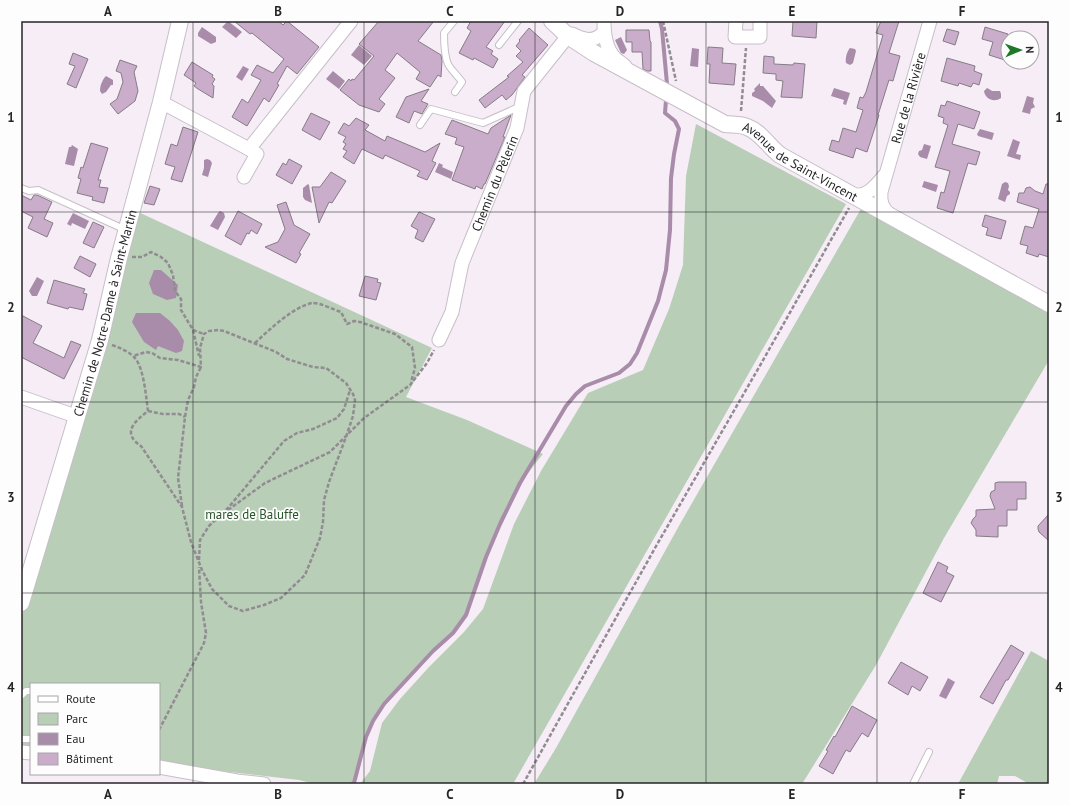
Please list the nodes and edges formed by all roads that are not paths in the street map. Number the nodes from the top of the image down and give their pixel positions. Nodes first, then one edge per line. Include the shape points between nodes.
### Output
1 (180, 21) edge
2 (351, 21) edge
3 (454, 21) edge
4 (518, 21) edge
5 (736, 21) edge
6 (760, 21) edge
7 (930, 21) edge
8 (552, 22) edge
9 (604, 26) edge
10 (568, 36) junction
11 (499, 45) dead end
12 (658, 88) junction
13 (455, 92) dead end
14 (161, 102) junction
15 (521, 106) junction
16 (420, 125) dead end
17 (249, 149) junction
18 (885, 175) junction
19 (244, 176) dead end
20 (21, 188) edge
21 (854, 196) junction
22 (892, 217) junction
23 (126, 230) junction
24 (1049, 304) edge
25 (439, 340) road end
26 (21, 397) edge
27 (78, 417) junction
28 (21, 603) edge
29 (30, 691) edge
30 (21, 696) edge
31 (930, 752) dead end
32 (160, 767) edge
33 (238, 783) edge
34 (264, 784) edge
35 (913, 784) edge

1 - 14 street, Chemin de Notre-Dame à Saint-Martin
2 - 17 street
3 - 13 lane via 444,33 448,65 462,82
4 - 11 lane
5 - 6 street via 736,37 747,38 760,37
7 - 18 street, Rue de la Rivière
8 - 9 street, Avenue de Saint-Vincent via 583,40 595,39
8 - 10 street, Avenue de Saint-Vincent
9 - 12 street via 608,47 614,58 649,79
10 - 12 street, Avenue de Saint-Vincent
10 - 15 street, Chemin du Pèlerin via 524,92
12 - 21 street, Avenue de Saint-Vincent via 725,124 748,127 756,131 780,155
14 - 17 street
14 - 23 street, Chemin de Notre-Dame à Saint-Martin
15 - 16 lane via 483,123 431,109
15 - 25 street, Chemin du Pèlerin via 517,128 462,262 452,312
17 - 19 street via 257,154
18 - 21 street, Rue de la Rivière via 868,192
18 - 22 street, Rue de la Rivière via 880,202
20 - 23 lane via 29,191 38,190
21 - 22 street, Avenue de Saint-Vincent
22 - 24 street, Avenue de Saint-Vincent
23 - 27 street, Chemin de Notre-Dame à Saint-Martin via 100,340
26 - 27 street
27 - 28 street, Chemin de Notre-Dame à Saint-Martin
29 - 30 lane
31 - 35 lane
32 - 33 street
33 - 34 street

